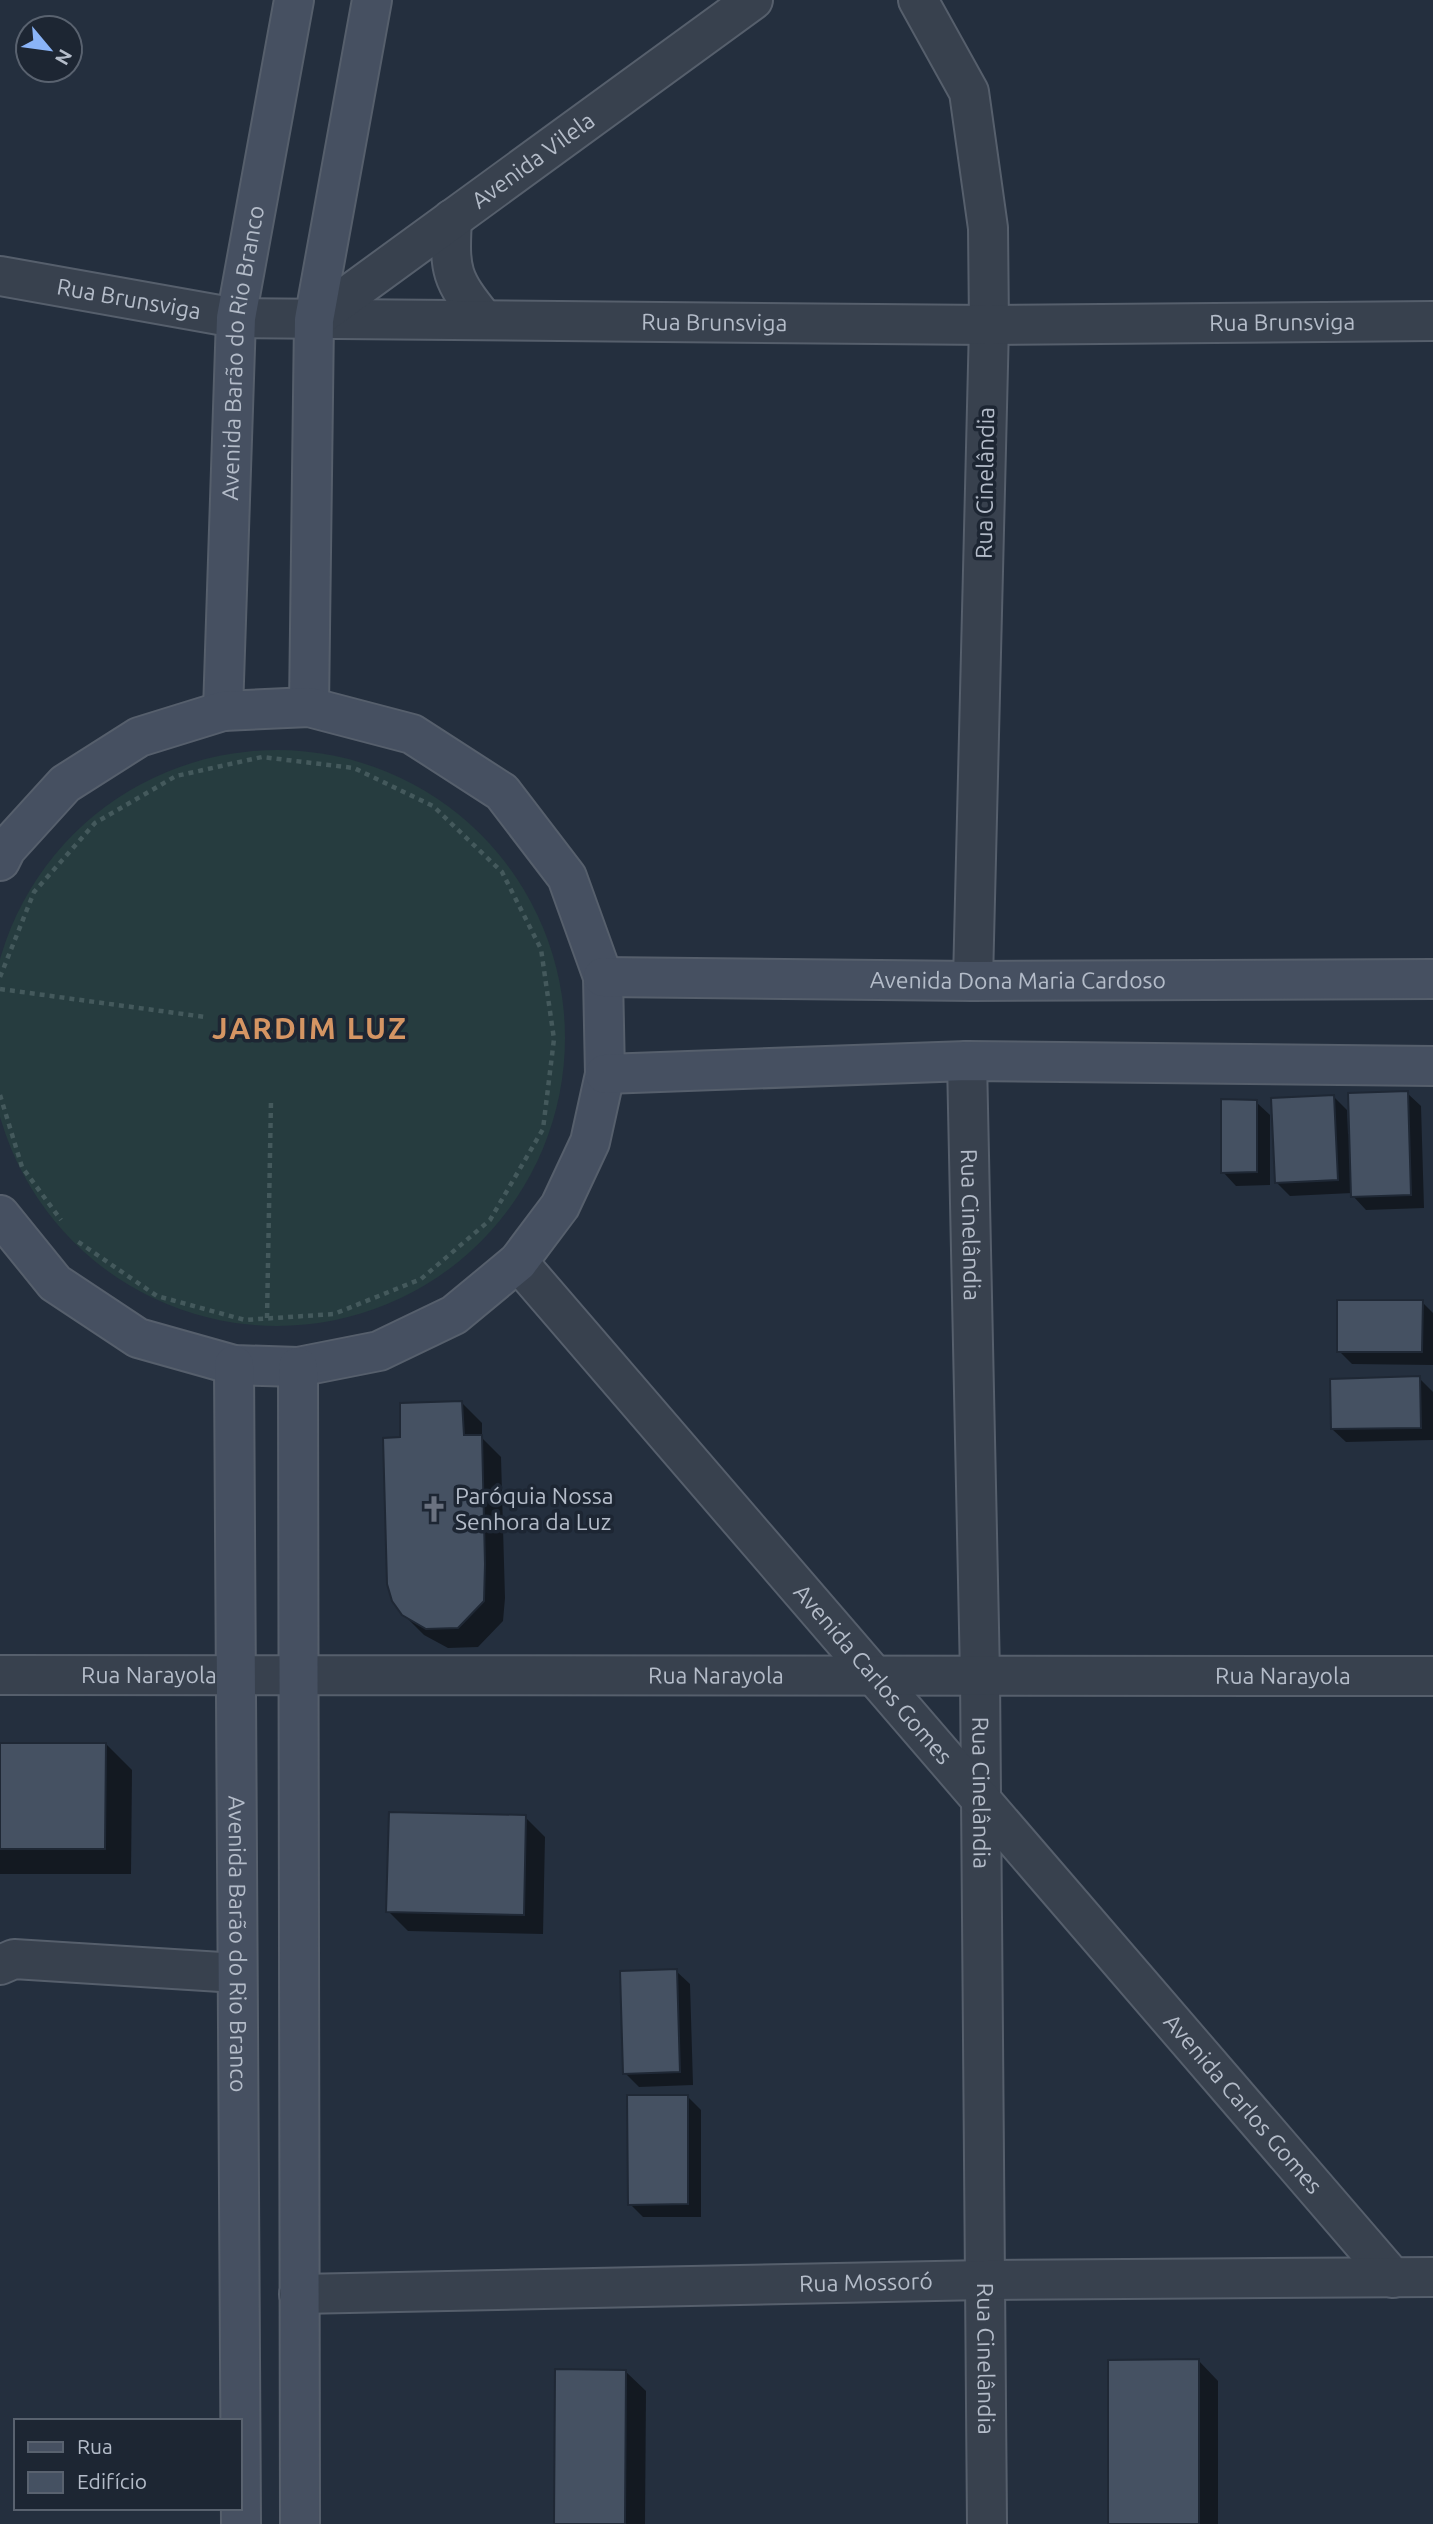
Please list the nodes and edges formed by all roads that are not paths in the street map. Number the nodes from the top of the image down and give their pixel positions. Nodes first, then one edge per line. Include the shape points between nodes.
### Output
1 (293, 0) edge
2 (372, 0) edge
3 (753, 0) edge
4 (918, 0) edge
5 (452, 219) junction
6 (0, 276) edge
7 (236, 318) junction
8 (314, 320) junction
9 (484, 320) junction
10 (1433, 321) edge
11 (989, 324) junction
12 (309, 707) junction
13 (223, 711) junction
14 (0, 861) edge
15 (603, 977) junction
16 (1433, 979) edge
17 (973, 981) junction
18 (967, 1061) junction
19 (1433, 1066) edge
20 (605, 1073) junction
21 (0, 1215) edge
22 (518, 1262) junction
23 (234, 1365) junction
24 (298, 1367) junction
25 (237, 1673) junction
26 (300, 1673) junction
27 (873, 1674) junction
28 (0, 1675) edge
29 (980, 1675) junction
30 (1433, 1676) edge
31 (981, 1799) junction
32 (0, 1965) edge
33 (237, 1973) junction
34 (1433, 2277) edge
35 (1392, 2278) junction
36 (985, 2280) junction
37 (299, 2294) junction
38 (240, 2419) edge
39 (300, 2524) edge
40 (987, 2524) edge

1 - 7 street, Avenida Barão do Rio Branco
2 - 8 street
3 - 5 street, Avenida Vilela
4 - 11 street, Rua Cinelândia via 969,92 988,229
5 - 8 street, Avenida Vilela
5 - 9 street via 450,258 459,288
6 - 7 street, Rua Brunsviga
7 - 8 street, Rua Brunsviga
7 - 13 street, Avenida Barão do Rio Branco
8 - 9 street, Rua Brunsviga
8 - 12 street
9 - 11 street, Rua Brunsviga
10 - 11 street, Rua Brunsviga
11 - 17 street, Rua Cinelândia
12 - 13 street
12 - 15 street via 412,734 502,792 567,877
13 - 14 street via 139,737 65,784
15 - 17 street, Avenida Dona Maria Cardoso
15 - 20 street
16 - 17 street, Avenida Dona Maria Cardoso
18 - 19 street
18 - 20 street
18 - 29 street, Rua Cinelândia
20 - 22 street via 590,1142 580,1164 560,1206
21 - 23 street via 55,1283 138,1338
22 - 24 street via 454,1315 379,1351
22 - 27 street, Avenida Carlos Gomes
23 - 24 street
23 - 25 street, Avenida Barão do Rio Branco
24 - 26 street
25 - 26 street, Rua Narayola
25 - 28 street, Rua Narayola
25 - 33 street, Avenida Barão do Rio Branco
26 - 27 street, Rua Narayola
26 - 37 street
27 - 29 street, Rua Narayola
27 - 31 street, Avenida Carlos Gomes
29 - 30 street, Rua Narayola
29 - 31 street, Rua Cinelândia
31 - 35 street, Avenida Carlos Gomes
31 - 36 street, Rua Cinelândia
32 - 33 street via 15,1959
33 - 38 street, Avenida Barão do Rio Branco
34 - 35 street, Rua Mossoró
35 - 36 street, Rua Mossoró
36 - 37 street, Rua Mossoró
36 - 40 street, Rua Cinelândia
37 - 39 street

